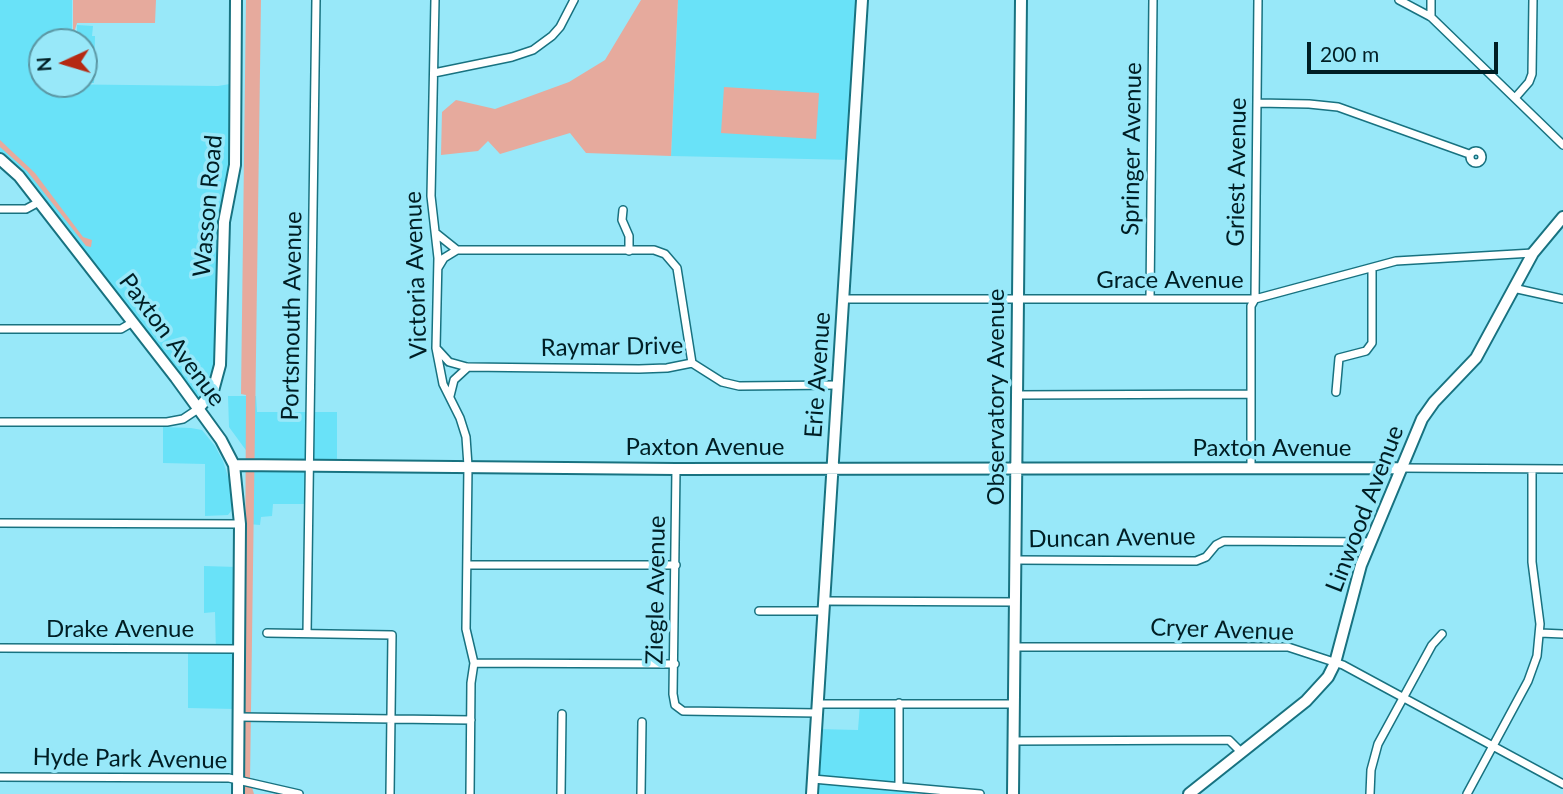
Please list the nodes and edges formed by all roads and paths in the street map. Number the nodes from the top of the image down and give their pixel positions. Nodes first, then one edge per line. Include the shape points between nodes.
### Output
1 (236, 0) edge
2 (316, 0) edge
3 (435, 0) edge
4 (574, 0) edge
5 (862, 0) edge
6 (1021, 0) edge
7 (1153, 0) edge
8 (1258, 0) edge
9 (1399, 0) edge
10 (1431, 0) edge
11 (1533, 0) edge
12 (1431, 18) junction
13 (434, 73) junction
14 (1515, 98) junction
15 (1257, 103) junction
16 (1563, 145) edge
17 (1469, 154) dead end
18 (0, 159) edge
19 (39, 202) junction
20 (0, 209) edge
21 (623, 210) dead end
22 (1563, 217) edge
23 (435, 232) junction
24 (457, 250) junction
25 (629, 251) junction
26 (1534, 253) junction
27 (1372, 268) junction
28 (438, 269) junction
29 (1513, 288) junction
30 (844, 299) junction
31 (1018, 299) junction
32 (1150, 299) junction
33 (1255, 299) junction
34 (1563, 299) edge
35 (133, 322) junction
36 (0, 329) edge
37 (436, 348) junction
38 (692, 363) junction
39 (467, 367) junction
40 (837, 385) junction
41 (1336, 392) dead end
42 (1250, 394) junction
43 (1017, 395) junction
44 (450, 396) junction
45 (198, 410) junction
46 (0, 422) edge
47 (234, 465) junction
48 (309, 466) junction
49 (468, 466) junction
50 (832, 468) junction
51 (1401, 468) junction
52 (676, 469) junction
53 (1016, 469) junction
54 (1251, 469) junction
55 (1532, 469) junction
56 (1563, 469) edge
57 (0, 523) edge
58 (240, 524) junction
59 (1371, 542) junction
60 (1017, 560) junction
61 (468, 565) junction
62 (676, 565) junction
63 (1016, 602) junction
64 (824, 606) junction
65 (759, 611) dead end
66 (267, 633) dead end
67 (307, 633) junction
68 (1540, 633) junction
69 (1442, 634) dead end
70 (1563, 634) edge
71 (1015, 647) junction
72 (0, 648) edge
73 (240, 649) junction
74 (474, 663) junction
75 (1335, 663) junction
76 (674, 664) junction
77 (1403, 697) junction
78 (899, 704) junction
79 (1014, 704) junction
80 (817, 709) junction
81 (562, 714) dead end
82 (239, 717) junction
83 (391, 719) junction
84 (471, 719) junction
85 (642, 722) dead end
86 (1013, 741) junction
87 (1492, 746) junction
88 (1241, 752) junction
89 (0, 777) edge
90 (813, 779) junction
91 (238, 780) junction
92 (1563, 784) edge
93 (899, 786) junction
94 (915, 791) edge
95 (238, 794) edge
96 (297, 794) edge
97 (390, 794) edge
98 (470, 794) edge
99 (561, 794) edge
100 (641, 794) edge
101 (812, 794) edge
102 (980, 794) edge
103 (1013, 794) edge
104 (1189, 794) edge
105 (1370, 794) edge
106 (1467, 794) edge

1 - 45 street, Wasson Road via 235,164 224,222 220,365 213,391
2 - 48 street, Portsmouth Avenue
3 - 13 street, Victoria Avenue
4 - 13 street via 560,27 533,50
5 - 30 street, Erie Avenue
6 - 31 street, Observatory Avenue
7 - 32 street, Springer Avenue
8 - 15 street, Griest Avenue
9 - 12 street
10 - 12 street
11 - 14 street via 1532,74
12 - 14 street
13 - 23 street, Victoria Avenue via 431,196
14 - 16 street
15 - 17 street via 1338,107
15 - 33 street, Griest Avenue
18 - 19 street, Paxton Avenue
19 - 20 street via 26,209
19 - 35 street, Paxton Avenue
21 - 25 street
22 - 26 street, Linwood Avenue
23 - 24 street
23 - 28 street, Victoria Avenue
24 - 25 street
24 - 28 street via 444,258
25 - 38 street via 660,252 674,263
26 - 27 street, Grace Avenue via 1417,258
26 - 29 street, Linwood Avenue
27 - 33 street, Grace Avenue
27 - 41 street via 1373,343 1366,351 1339,358
28 - 37 street, Victoria Avenue
29 - 34 street
29 - 51 street, Linwood Avenue via 1476,358 1427,412
30 - 31 street, Grace Avenue
30 - 40 street, Erie Avenue
31 - 32 street, Grace Avenue
31 - 43 street, Observatory Avenue
32 - 33 street, Grace Avenue
33 - 42 street, Griest Avenue via 1251,306
35 - 36 street via 121,329
35 - 45 street, Paxton Avenue
37 - 39 street, Raymar Drive via 449,362
37 - 44 street, Victoria Avenue
38 - 39 street, Raymar Drive via 639,369
38 - 40 street, Raymar Drive via 722,382 738,386
39 - 44 street via 454,380
40 - 50 street, Erie Avenue
42 - 43 street
42 - 54 street, Griest Avenue
43 - 53 street, Observatory Avenue
44 - 49 street, Victoria Avenue via 466,437
45 - 46 street via 167,422
45 - 47 street, Paxton Avenue
47 - 48 street, Paxton Avenue
47 - 58 street
48 - 49 street, Paxton Avenue
48 - 67 street, Portsmouth Avenue
49 - 52 street, Paxton Avenue
49 - 61 street, Victoria Avenue
50 - 52 street, Paxton Avenue
50 - 53 street, Paxton Avenue
50 - 64 street, Erie Avenue
51 - 54 street, Paxton Avenue
51 - 55 street, Paxton Avenue
51 - 59 street, Linwood Avenue
52 - 62 street, Ziegle Avenue
53 - 54 street, Paxton Avenue
53 - 60 street, Observatory Avenue
55 - 56 street, Paxton Avenue
55 - 68 street via 1532,562
57 - 58 street
58 - 73 street
59 - 60 street, Duncan Avenue via 1224,541 1196,561
59 - 75 street, Linwood Avenue
60 - 63 street, Observatory Avenue
61 - 62 street
61 - 74 street, Victoria Avenue via 466,629
62 - 76 street, Ziegle Avenue
63 - 64 street
63 - 71 street, Observatory Avenue
64 - 65 street
64 - 80 street, Erie Avenue
66 - 67 street
67 - 83 street via 391,635
68 - 70 street
68 - 87 street via 1528,681
69 - 77 street
71 - 75 street, Cryer Avenue via 1288,647
71 - 79 street, Observatory Avenue
72 - 73 street, Drake Avenue
73 - 82 street
74 - 76 street
74 - 84 street, Victoria Avenue
75 - 77 street, Cryer Avenue
75 - 88 street, Linwood Avenue via 1314,694
76 - 80 street, Ziegle Avenue via 673,700 683,711
77 - 87 street, Cryer Avenue
77 - 105 street via 1374,755
78 - 79 street
78 - 80 street
78 - 93 street
79 - 86 street, Observatory Avenue
80 - 90 street, Erie Avenue
81 - 99 street
82 - 83 street
82 - 91 street
83 - 84 street
83 - 97 street
84 - 98 street, Victoria Avenue
85 - 100 street
86 - 88 street via 1229,740
86 - 103 street, Observatory Avenue
87 - 92 street, Cryer Avenue
87 - 106 street
88 - 104 street, Linwood Avenue
89 - 91 street, Hyde Park Avenue
90 - 93 street
90 - 101 street, Erie Avenue
91 - 95 street
91 - 96 street, Hyde Park Avenue
93 - 94 street
94 - 102 street

